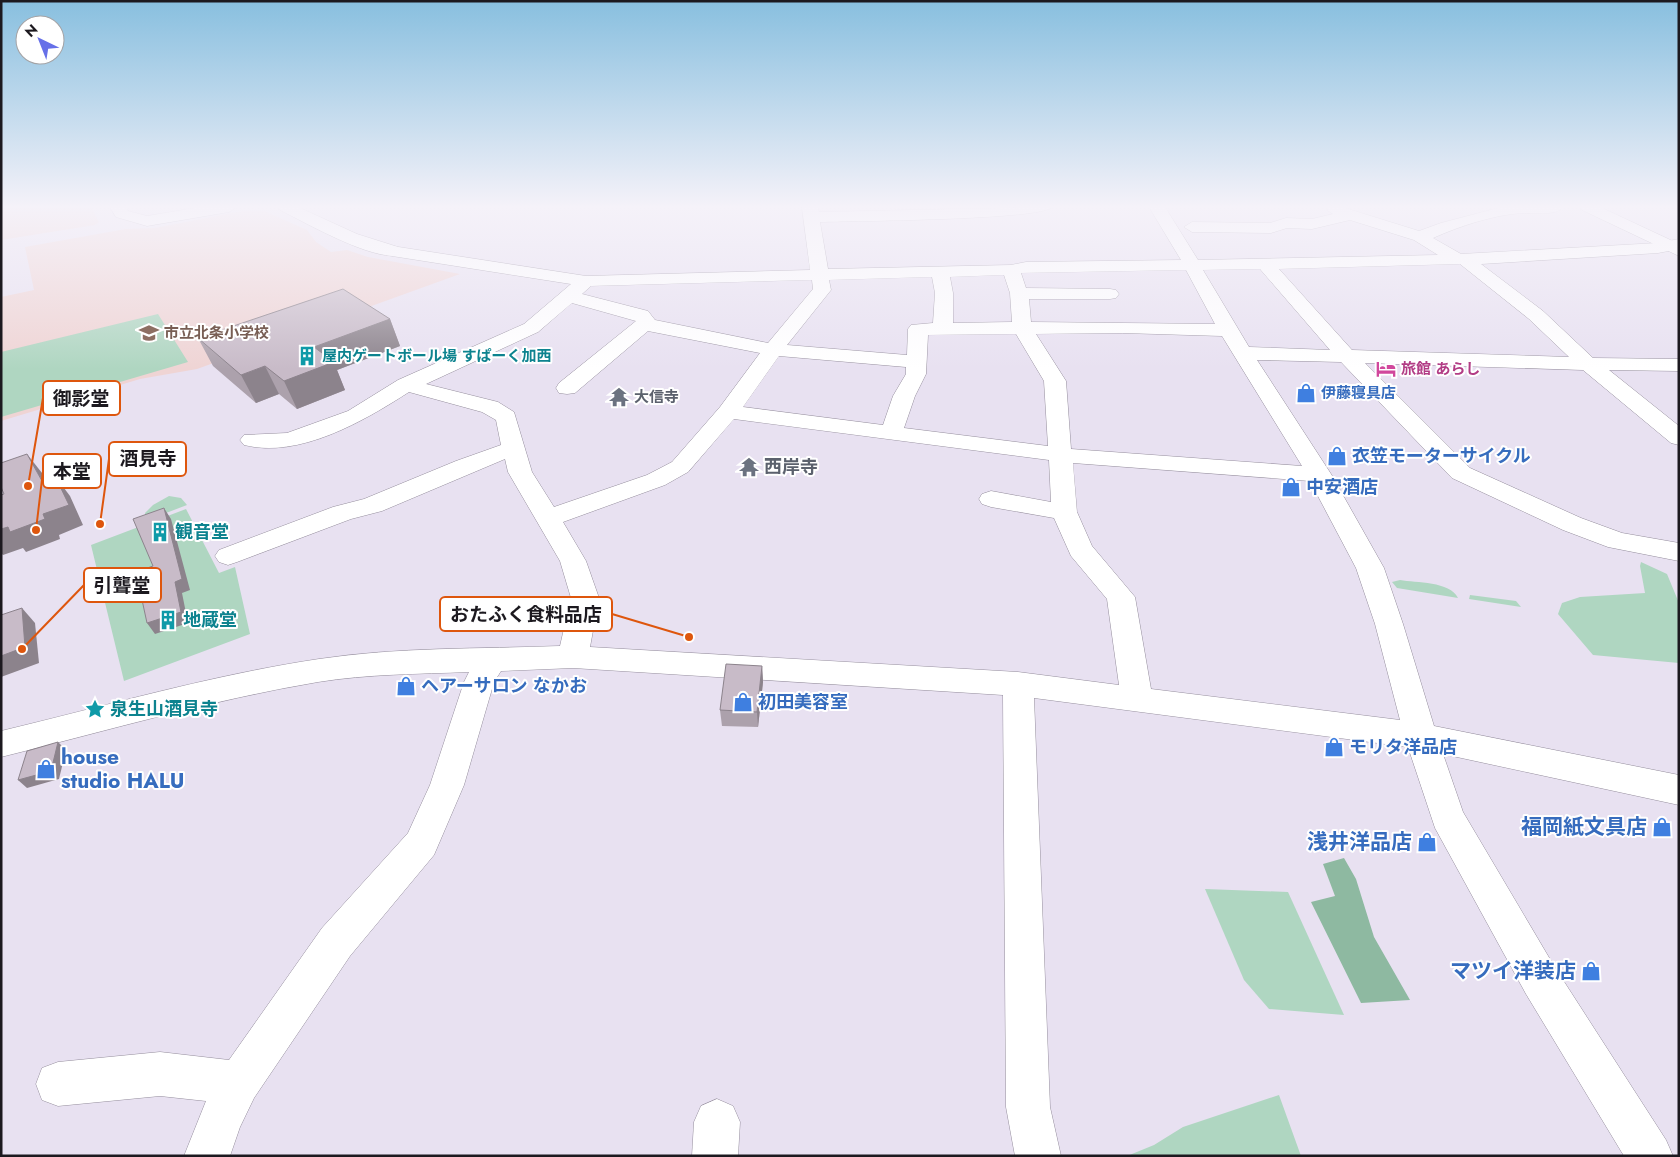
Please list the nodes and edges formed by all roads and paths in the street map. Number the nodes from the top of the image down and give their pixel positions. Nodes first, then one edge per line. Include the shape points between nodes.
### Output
1 (457, 261) edge
2 (817, 261) edge
3 (1190, 261) edge
4 (1394, 261) edge
5 (1463, 261) edge
6 (1263, 262) junction
7 (1192, 264) junction
8 (1011, 270) junction
9 (940, 272) junction
10 (818, 274) junction
11 (586, 281) junction
12 (1018, 293) junction
13 (568, 296) junction
14 (644, 324) junction
15 (944, 327) junction
16 (1022, 327) junction
17 (1123, 327) junction
18 (1235, 342) junction
19 (773, 350) junction
20 (1347, 357) junction
21 (918, 362) junction
22 (1588, 364) junction
23 (1679, 364) edge
24 (406, 385) junction
25 (567, 388) dead end
26 (728, 412) junction
27 (1669, 423) edge
28 (892, 431) junction
29 (1679, 438) edge
30 (252, 440) dead end
31 (514, 448) junction
32 (1061, 455) junction
33 (1319, 474) junction
34 (991, 499) dead end
35 (1064, 512) junction
36 (546, 519) junction
37 (1679, 552) edge
38 (228, 556) dead end
39 (573, 657) junction
40 (492, 660) junction
41 (1018, 684) junction
42 (1137, 699) junction
43 (1421, 736) junction
44 (1, 744) edge
45 (1679, 790) edge
46 (239, 1082) junction
47 (58, 1084) dead end
48 (207, 1156) edge
49 (1038, 1156) edge
50 (1650, 1156) edge

1 - 11 street
2 - 10 street
3 - 7 street
4 - 6 street
5 - 22 street via 1536,315
6 - 7 street
6 - 20 street
7 - 8 street via 1026,267
7 - 18 street
8 - 9 street
8 - 12 street
9 - 10 street
9 - 15 street
10 - 11 street
10 - 19 street via 822,290
11 - 13 street
12 - 16 street
12 - 17 street via 1104,294 1103,305 1116,312
13 - 14 street via 641,315 646,320
13 - 24 street via 531,328
14 - 19 street
14 - 25 street
15 - 16 street
15 - 21 street via 918,328
16 - 17 street
16 - 32 street via 1056,381
17 - 18 street
18 - 20 street
18 - 33 street
19 - 21 street
19 - 26 street
20 - 22 street
20 - 37 street via 1461,473 1572,524 1617,540
21 - 28 street
22 - 23 street
22 - 27 street
24 - 30 street via 356,416 289,440
24 - 31 street via 490,408 506,417
26 - 28 street
26 - 36 street via 680,467 656,480
27 - 29 street
28 - 32 street
31 - 36 street via 520,472
31 - 38 street via 373,505 342,513
32 - 33 street
32 - 35 street
33 - 43 street via 1370,568
34 - 35 street
35 - 42 street via 1080,550 1121,597
36 - 39 street via 572,561 585,598
39 - 40 street
39 - 41 street
40 - 44 street via 396,663 320,670 256,682
40 - 46 street via 479,682 447,785 421,844 336,942
41 - 42 street
41 - 49 street via 1028,1107
42 - 43 street
43 - 45 street
43 - 50 street via 1447,817 1540,980
46 - 47 street via 160,1074
46 - 48 street

